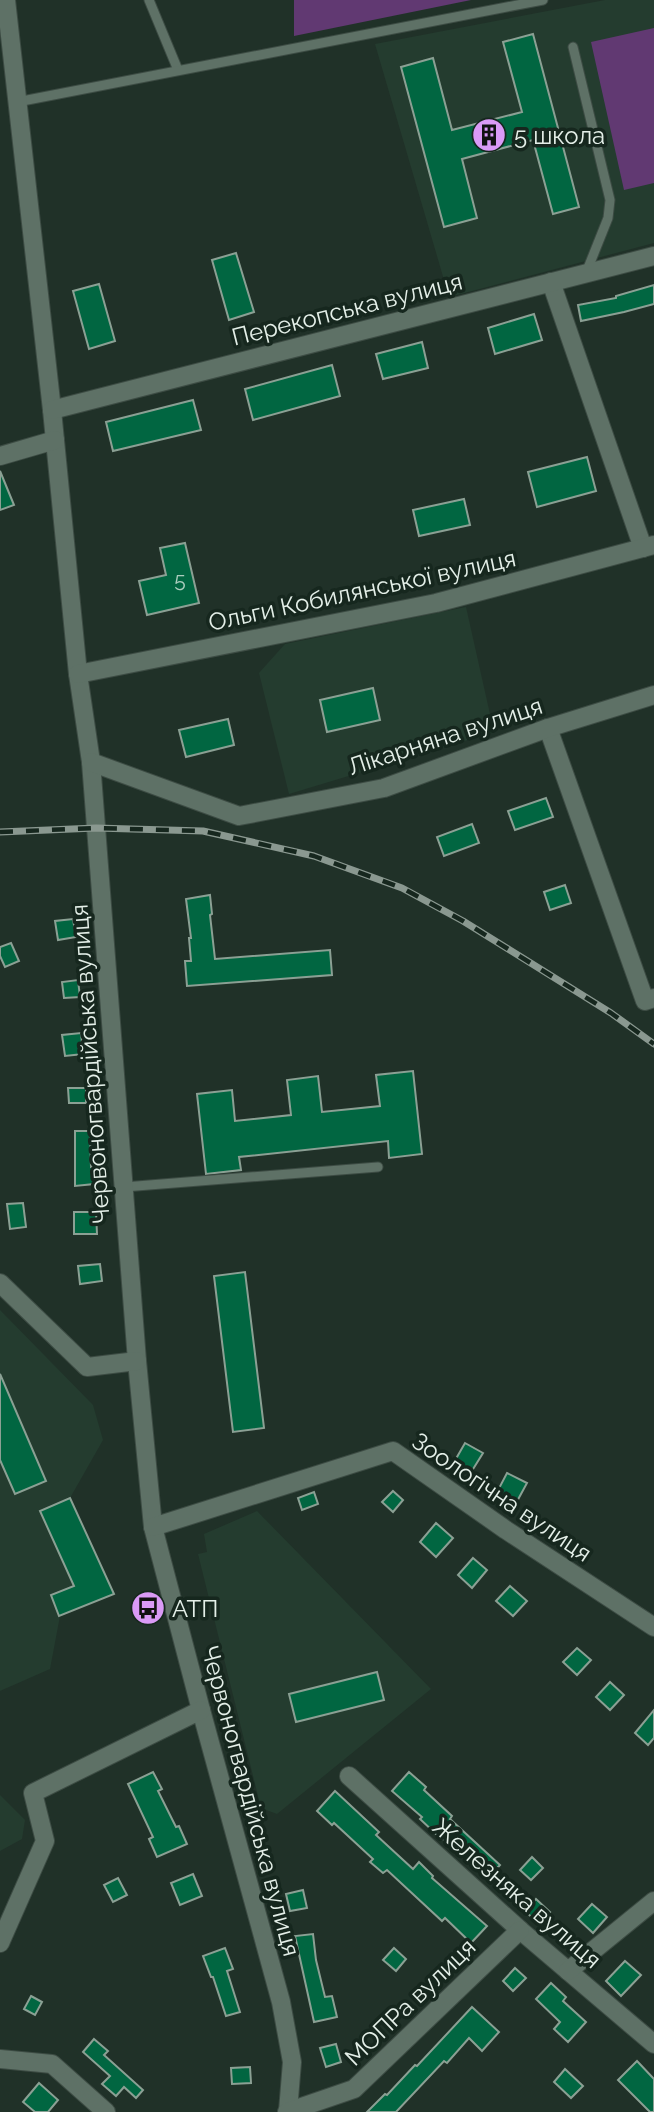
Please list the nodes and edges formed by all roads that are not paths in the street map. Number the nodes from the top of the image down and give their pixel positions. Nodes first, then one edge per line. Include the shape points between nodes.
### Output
1 (6, 0) edge
2 (149, 0) edge
3 (543, 0) edge
4 (573, 47) dead end
5 (178, 70) junction
6 (17, 102) junction
7 (654, 256) edge
8 (586, 273) junction
9 (551, 282) junction
10 (52, 410) junction
11 (55, 440) junction
12 (0, 456) edge
13 (648, 547) edge
14 (78, 674) junction
15 (654, 695) edge
16 (548, 727) junction
17 (91, 762) junction
18 (651, 1004) edge
19 (378, 1167) dead end
20 (124, 1187) junction
21 (0, 1283) edge
22 (137, 1361) junction
23 (153, 1527) junction
24 (654, 1627) edge
25 (201, 1710) junction
26 (349, 1776) dead end
27 (654, 1901) edge
28 (520, 1930) junction
29 (0, 1944) edge
30 (568, 1971) junction
31 (654, 2045) edge
32 (0, 2059) edge
33 (288, 2111) edge
34 (106, 2112) edge

1 - 6 street, Червоногвардійська вулиця
2 - 5 lane
3 - 5 lane
4 - 8 lane via 610,200 608,219
5 - 6 lane
6 - 10 street, Червоногвардійська вулиця
7 - 8 street, Перекопська вулиця
8 - 9 street, Перекопська вулиця
9 - 10 street, Перекопська вулиця
9 - 13 street
10 - 11 street, Червоногвардійська вулиця
11 - 12 street
11 - 14 street, Червоногвардійська вулиця
13 - 14 street, Ольги Кобилянської вулиця via 436,603
14 - 17 street, Червоногвардійська вулиця
15 - 16 street, Лікарняна вулиця
16 - 17 street, Лікарняна вулиця via 384,788 239,816
16 - 18 street
17 - 20 street, Червоногвардійська вулиця
19 - 20 lane
20 - 22 street, Червоногвардійська вулиця
21 - 22 street via 87,1367
22 - 23 street, Червоногвардійська вулиця
23 - 24 street, Зоологічна вулиця via 393,1451
23 - 25 street, Червоногвардійська вулиця
25 - 29 street via 33,1793 45,1841
25 - 33 street, Червоногвардійська вулиця via 281,2002 292,2062
26 - 28 street, Железняка вулиця
27 - 30 street
28 - 30 street, Железняка вулиця
28 - 33 street, МОПРа вулиця via 354,2089
30 - 31 street, Железняка вулиця
32 - 34 street via 52,2064

